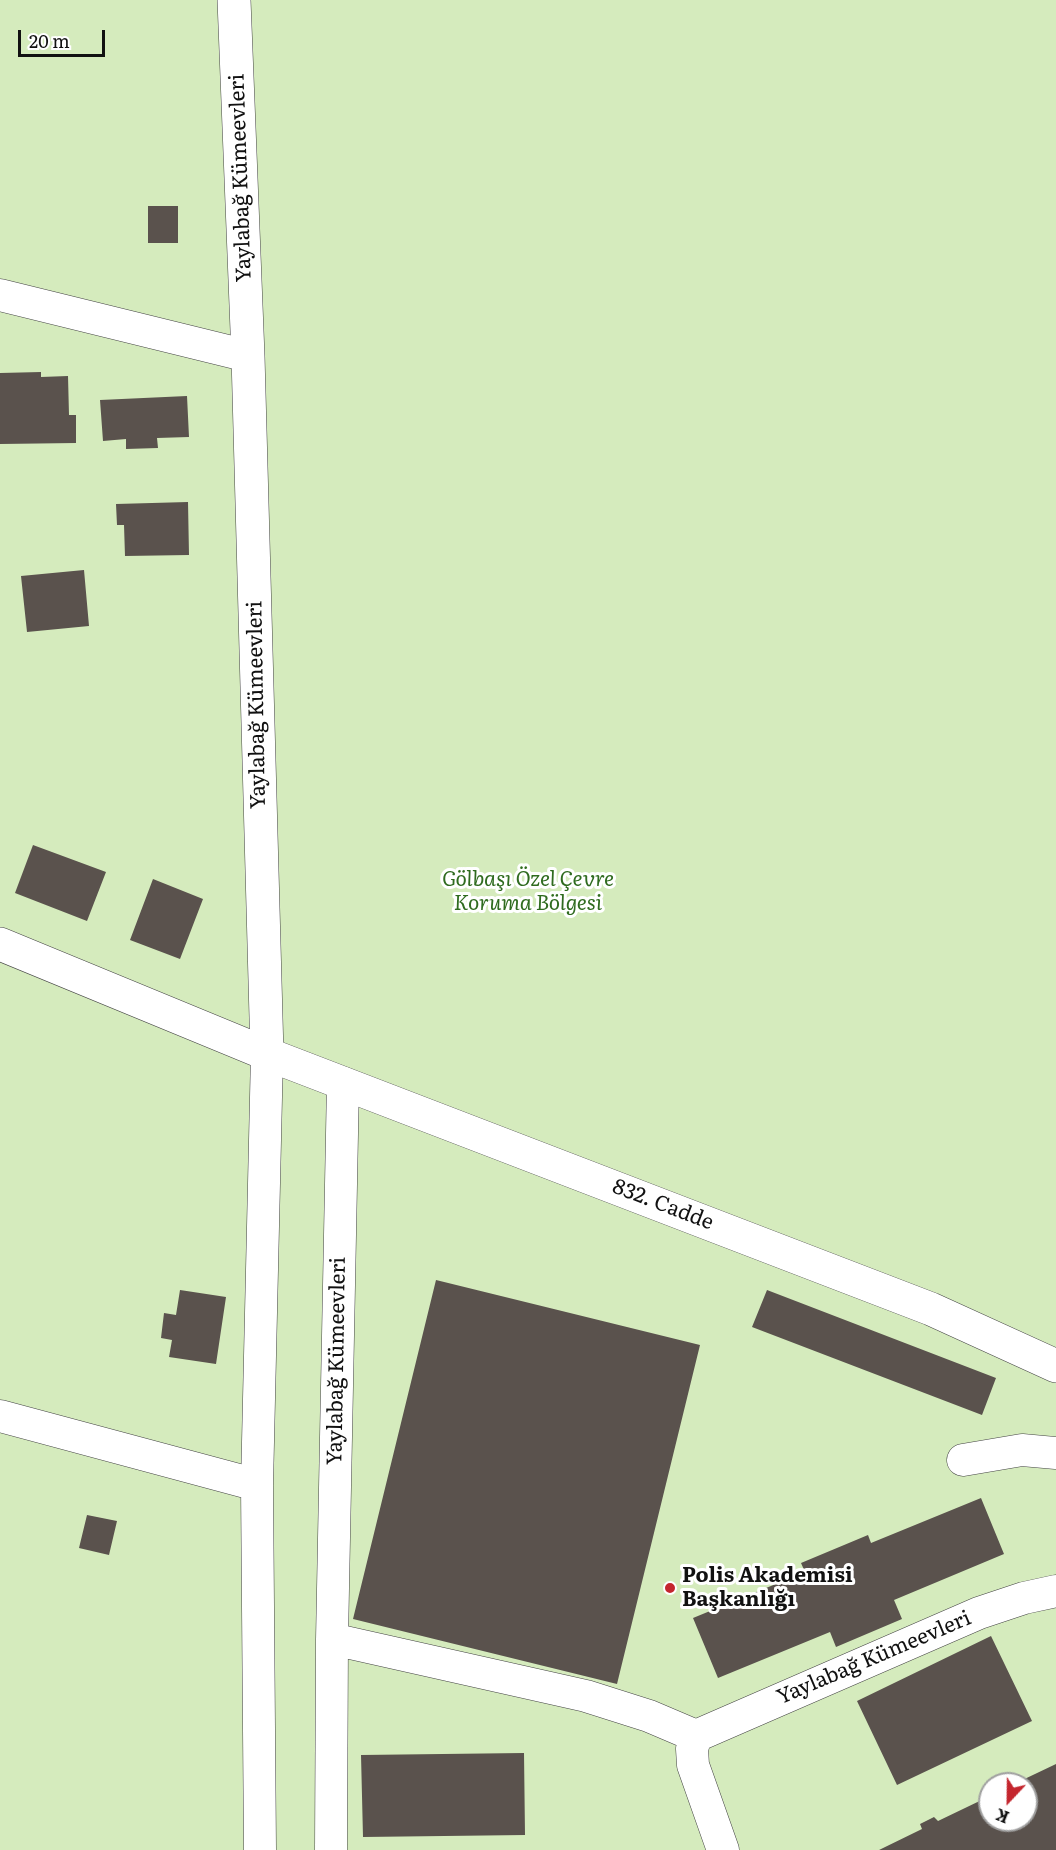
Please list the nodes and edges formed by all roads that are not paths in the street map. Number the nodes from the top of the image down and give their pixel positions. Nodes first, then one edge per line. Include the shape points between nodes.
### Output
1 (234, 0) edge
2 (0, 295) edge
3 (248, 356) junction
4 (0, 944) edge
5 (267, 1054) junction
6 (342, 1083) junction
7 (1056, 1366) edge
8 (0, 1416) edge
9 (1056, 1453) edge
10 (963, 1460) dead end
11 (257, 1485) junction
12 (1056, 1591) edge
13 (332, 1639) junction
14 (696, 1736) junction
15 (260, 1850) edge
16 (331, 1850) edge
17 (723, 1850) edge

1 - 3 street, Yaylabağ Kümeevleri
2 - 3 street
3 - 5 street, Yaylabağ Kümeevleri
4 - 5 street
5 - 6 street, 832. Cadde
5 - 11 street, Yaylabağ Kümeevleri
6 - 7 street, 832. Cadde via 931,1309
6 - 13 street, Yaylabağ Kümeevleri
8 - 11 street
9 - 10 street via 1028,1450
11 - 15 street, Yaylabağ Kümeevleri
12 - 14 street, Yaylabağ Kümeevleri via 979,1613
13 - 14 street via 585,1696 650,1716
13 - 16 street, Yaylabağ Kümeevleri
14 - 17 street via 693,1765

